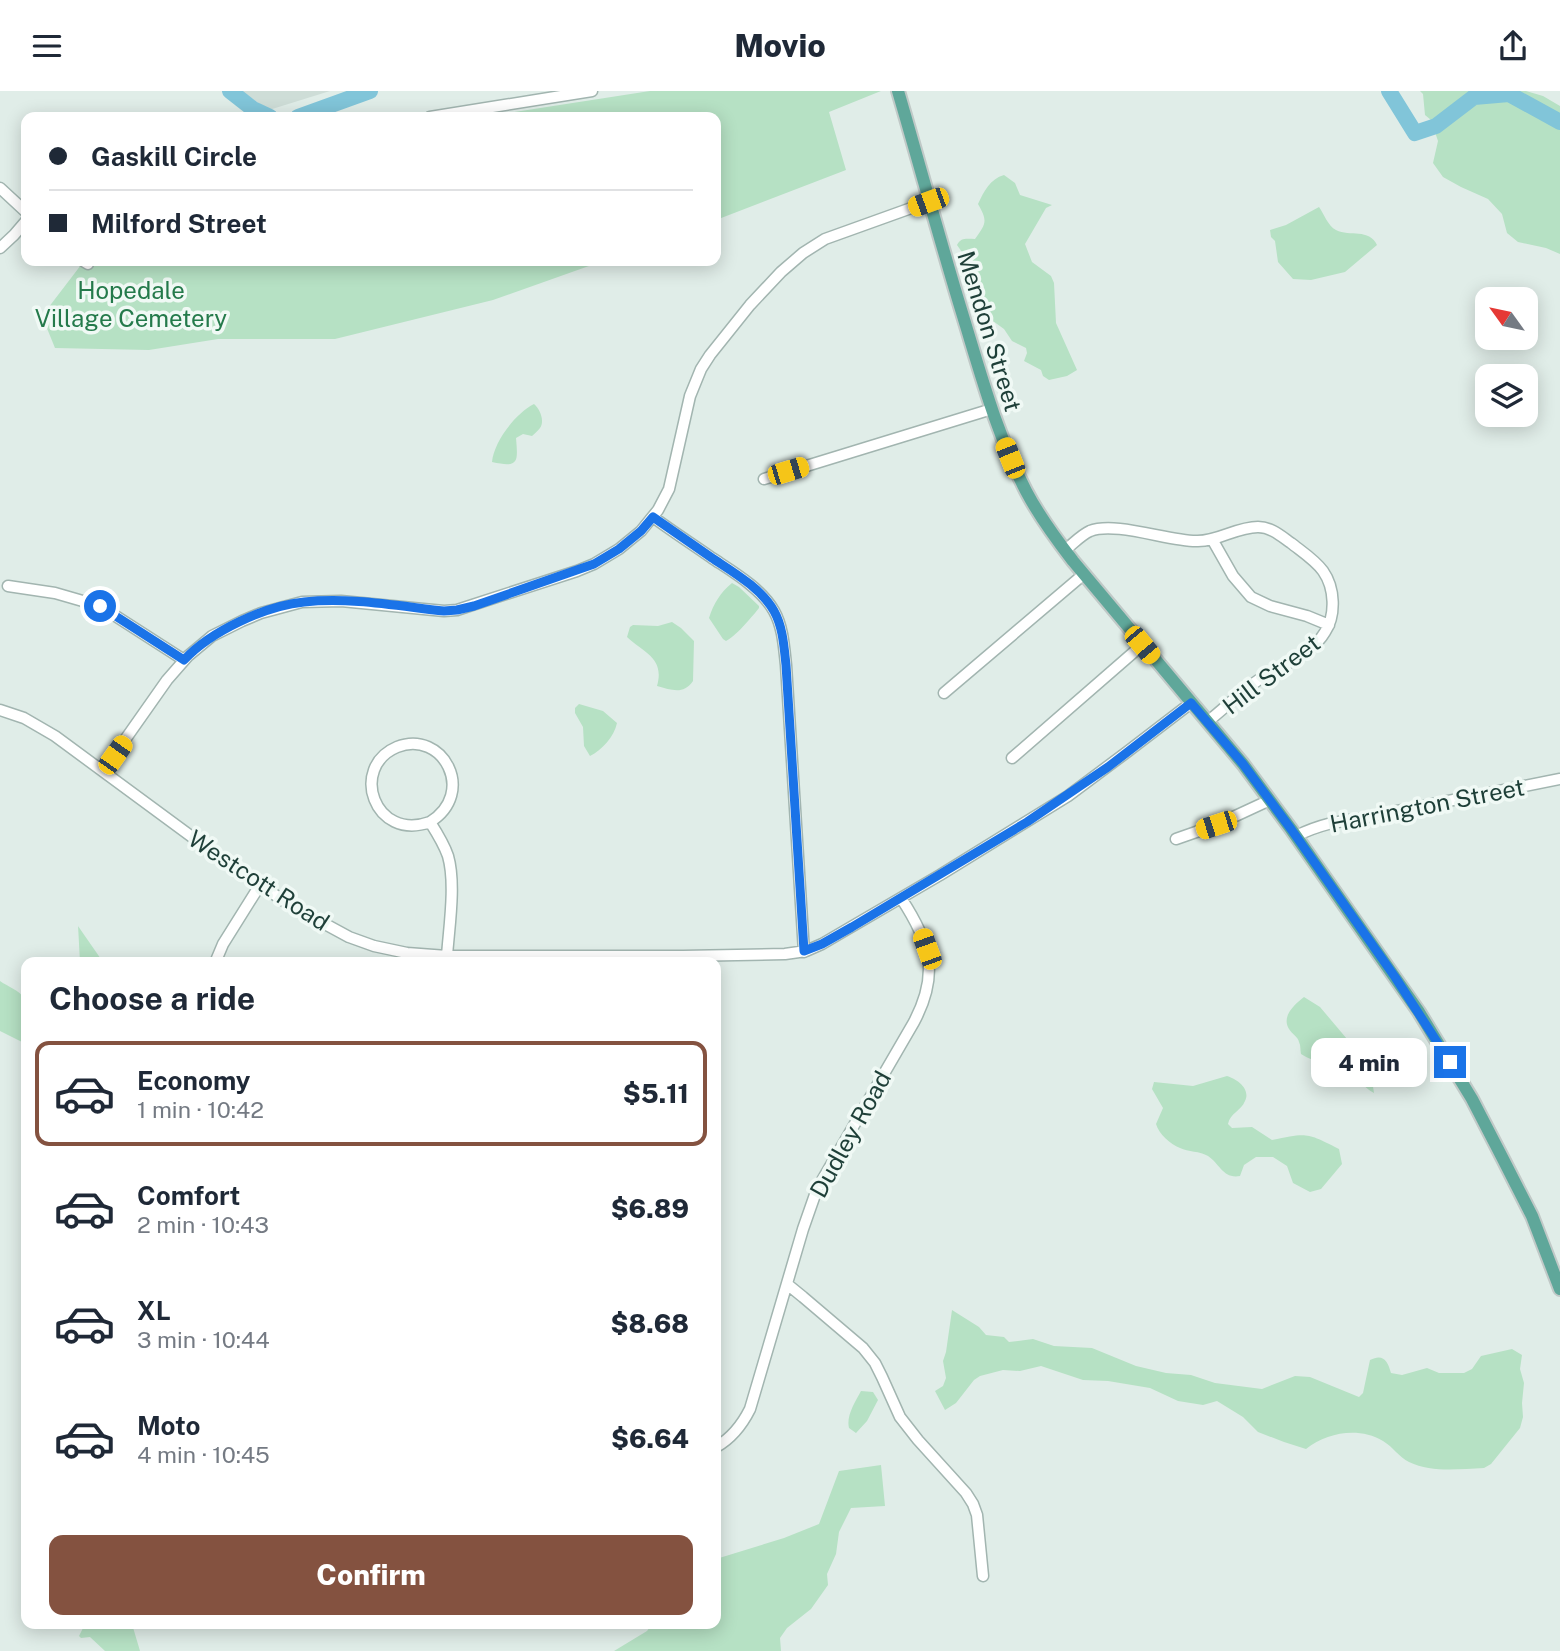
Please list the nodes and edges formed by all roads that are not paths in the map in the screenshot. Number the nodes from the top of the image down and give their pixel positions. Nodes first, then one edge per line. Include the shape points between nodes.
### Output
1 (592, 91) edge
2 (898, 91) edge
3 (461, 112) edge
4 (0, 188) edge
5 (928, 202) junction
6 (21, 207) edge
7 (21, 227) edge
8 (0, 248) edge
9 (992, 409) junction
10 (764, 479) dead end
11 (653, 517) junction
12 (1212, 539) junction
13 (1065, 550) junction
14 (1084, 574) junction
15 (8, 586) dead end
16 (1329, 625) junction
17 (1142, 645) junction
18 (184, 660) junction
19 (944, 693) dead end
20 (1191, 703) junction
21 (0, 710) edge
22 (1207, 722) junction
23 (1012, 758) dead end
24 (103, 771) junction
25 (1560, 779) edge
26 (1268, 797) junction
27 (430, 822) junction
28 (1296, 836) junction
29 (1176, 839) dead end
30 (260, 885) junction
31 (901, 898) junction
32 (804, 951) junction
33 (218, 957) edge
34 (447, 957) joint
35 (660, 957) edge
36 (787, 1284) junction
37 (1560, 1289) edge
38 (721, 1443) edge
39 (983, 1576) dead end

1 - 3 street
2 - 5 main road, Mendon Street
4 - 6 street
5 - 9 main road, Mendon Street
5 - 11 street via 825,239 781,272 750,305 701,369 669,489
7 - 8 street
9 - 10 street
9 - 13 main road, Mendon Street via 1027,493
11 - 18 street via 625,545 594,564 474,606 444,611 302,602 242,621 212,636
11 - 32 street via 730,570 775,612 786,665
12 - 13 street, Hill Street via 1191,541 1104,529 1087,532
12 - 16 street via 1251,597
12 - 16 street, Hill Street via 1259,527 1279,535 1316,564 1328,580 1332,592
13 - 14 main road, Mendon Street
14 - 17 main road, Mendon Street
14 - 19 street
15 - 18 street via 100,606
16 - 22 street, Hill Street via 1311,649 1256,682
17 - 20 main road, Mendon Street
17 - 23 street
18 - 24 street
20 - 22 main road, Mendon Street
20 - 31 street, Westcott Road via 1068,796
21 - 24 street, Westcott Road via 45,730
22 - 26 main road, Mendon Street
24 - 30 street, Westcott Road
25 - 28 street, Harrington Street via 1332,822
26 - 28 main road, Mendon Street
26 - 29 street via 1216,825
27 - 27 street via 412,826 394,821 375,801 372,783 377,765 398,747 423,746 438,753 448,765 451,797 443,812
27 - 34 street via 448,854 451,873
28 - 37 main road, Mendon Street via 1401,986 1472,1099 1531,1216
30 - 33 street
30 - 34 street, Westcott Road via 349,937 407,953
31 - 32 street, Westcott Road
31 - 36 street, Dudley Road via 927,949 930,977 925,998 817,1189
32 - 35 street, Westcott Road
36 - 38 street, Dudley Road via 750,1409 737,1431
36 - 39 street via 863,1348 900,1417 966,1493 977,1515

